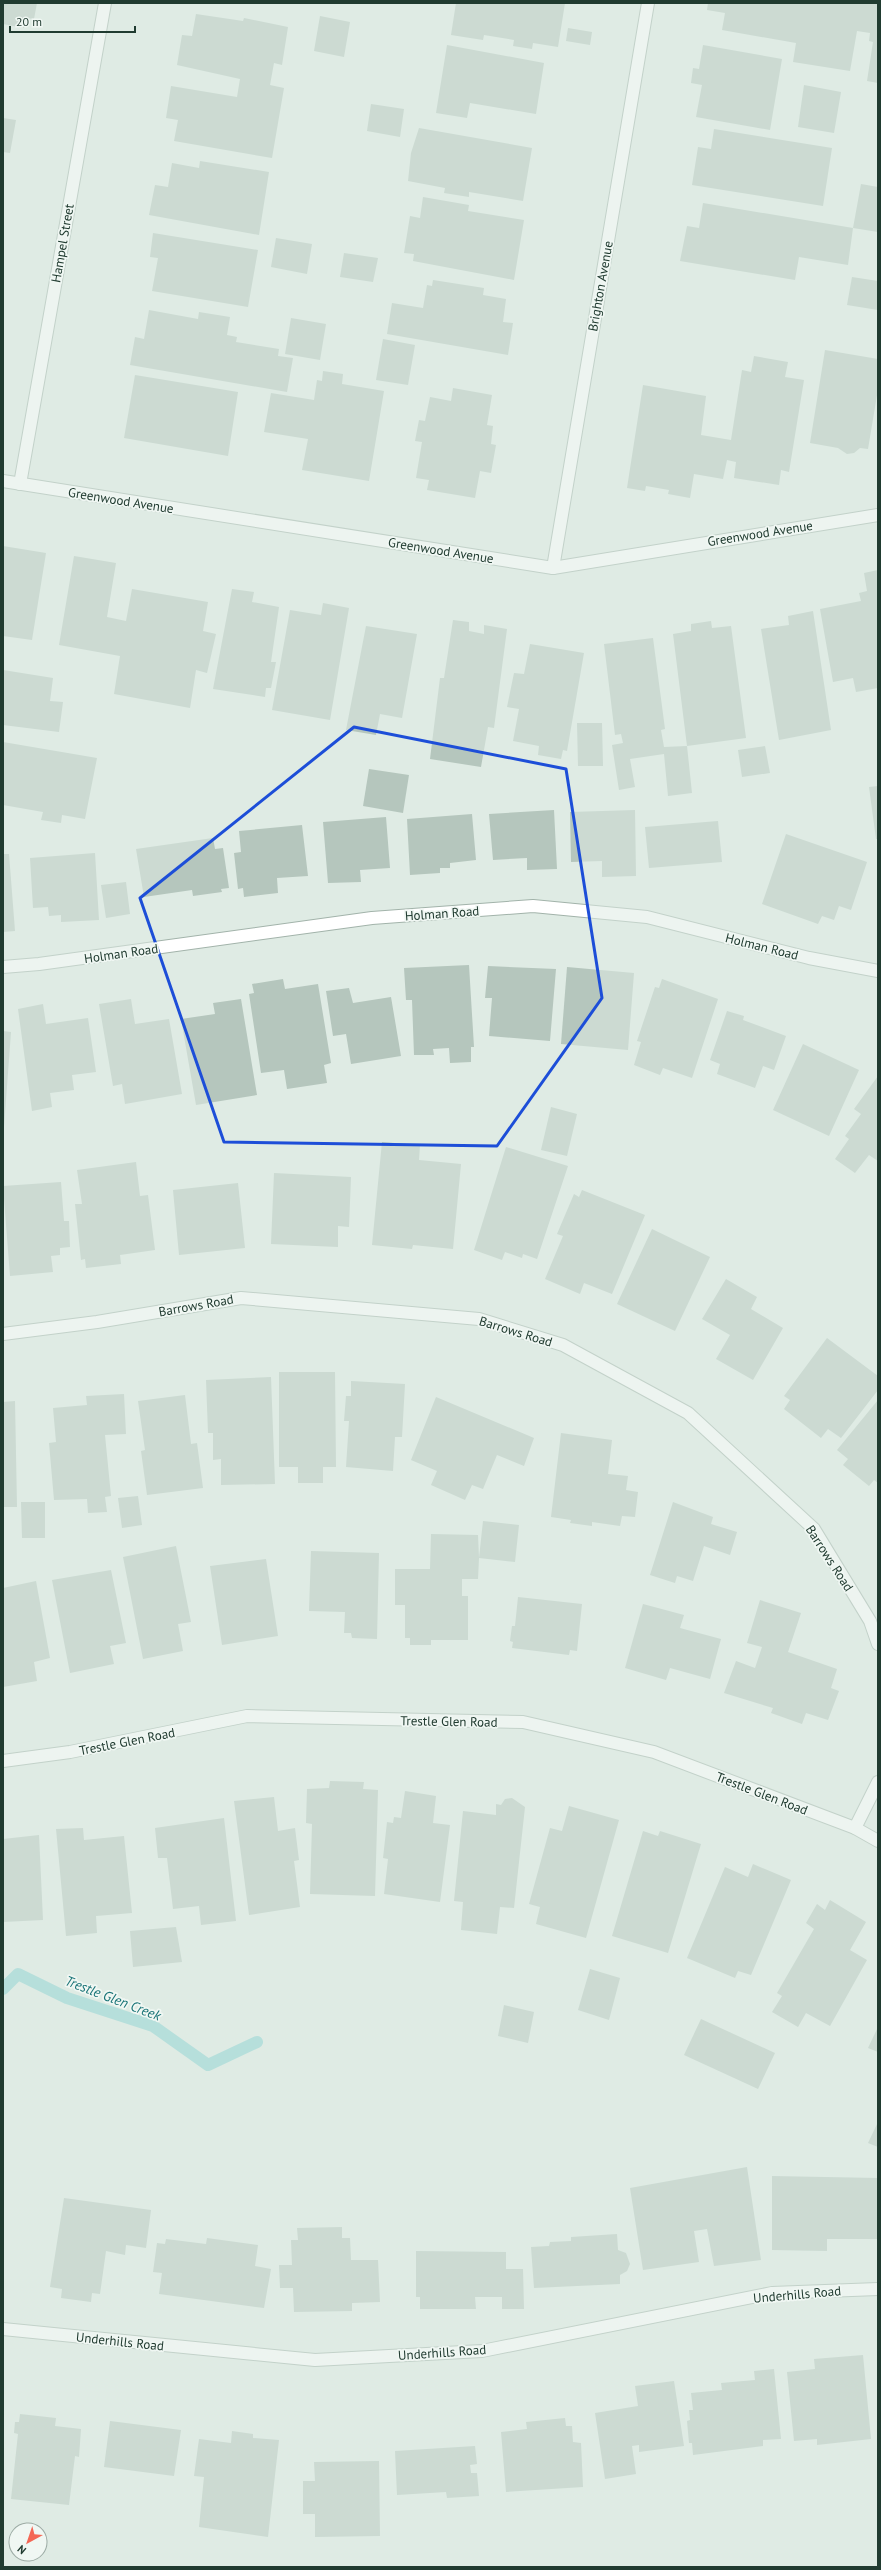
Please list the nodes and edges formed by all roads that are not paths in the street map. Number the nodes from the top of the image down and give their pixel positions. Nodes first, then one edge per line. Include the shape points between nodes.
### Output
1 (105, 3) edge
2 (648, 3) edge
3 (3, 481) edge
4 (20, 484) junction
5 (878, 515) edge
6 (552, 568) junction
7 (3, 967) edge
8 (878, 971) edge
9 (3, 1334) edge
10 (878, 1644) edge
11 (3, 1761) edge
12 (878, 1782) edge
13 (855, 1828) junction
14 (878, 1841) edge
15 (878, 2289) edge
16 (3, 2330) edge

1 - 4 street, Hampel Street
2 - 6 street, Brighton Avenue
3 - 4 street, Greenwood Avenue
4 - 6 street, Greenwood Avenue
5 - 6 street, Greenwood Avenue
7 - 8 street, Holman Road via 372,918 533,906 647,917 809,958
9 - 10 street, Barrows Road via 97,1322 241,1298 479,1319 563,1346 688,1413 814,1529 870,1621
11 - 13 street, Trestle Glen Road via 70,1752 247,1716 523,1722 654,1752
12 - 13 street
13 - 14 street, Trestle Glen Road
15 - 16 street, Underhills Road via 772,2293 482,2351 315,2360

